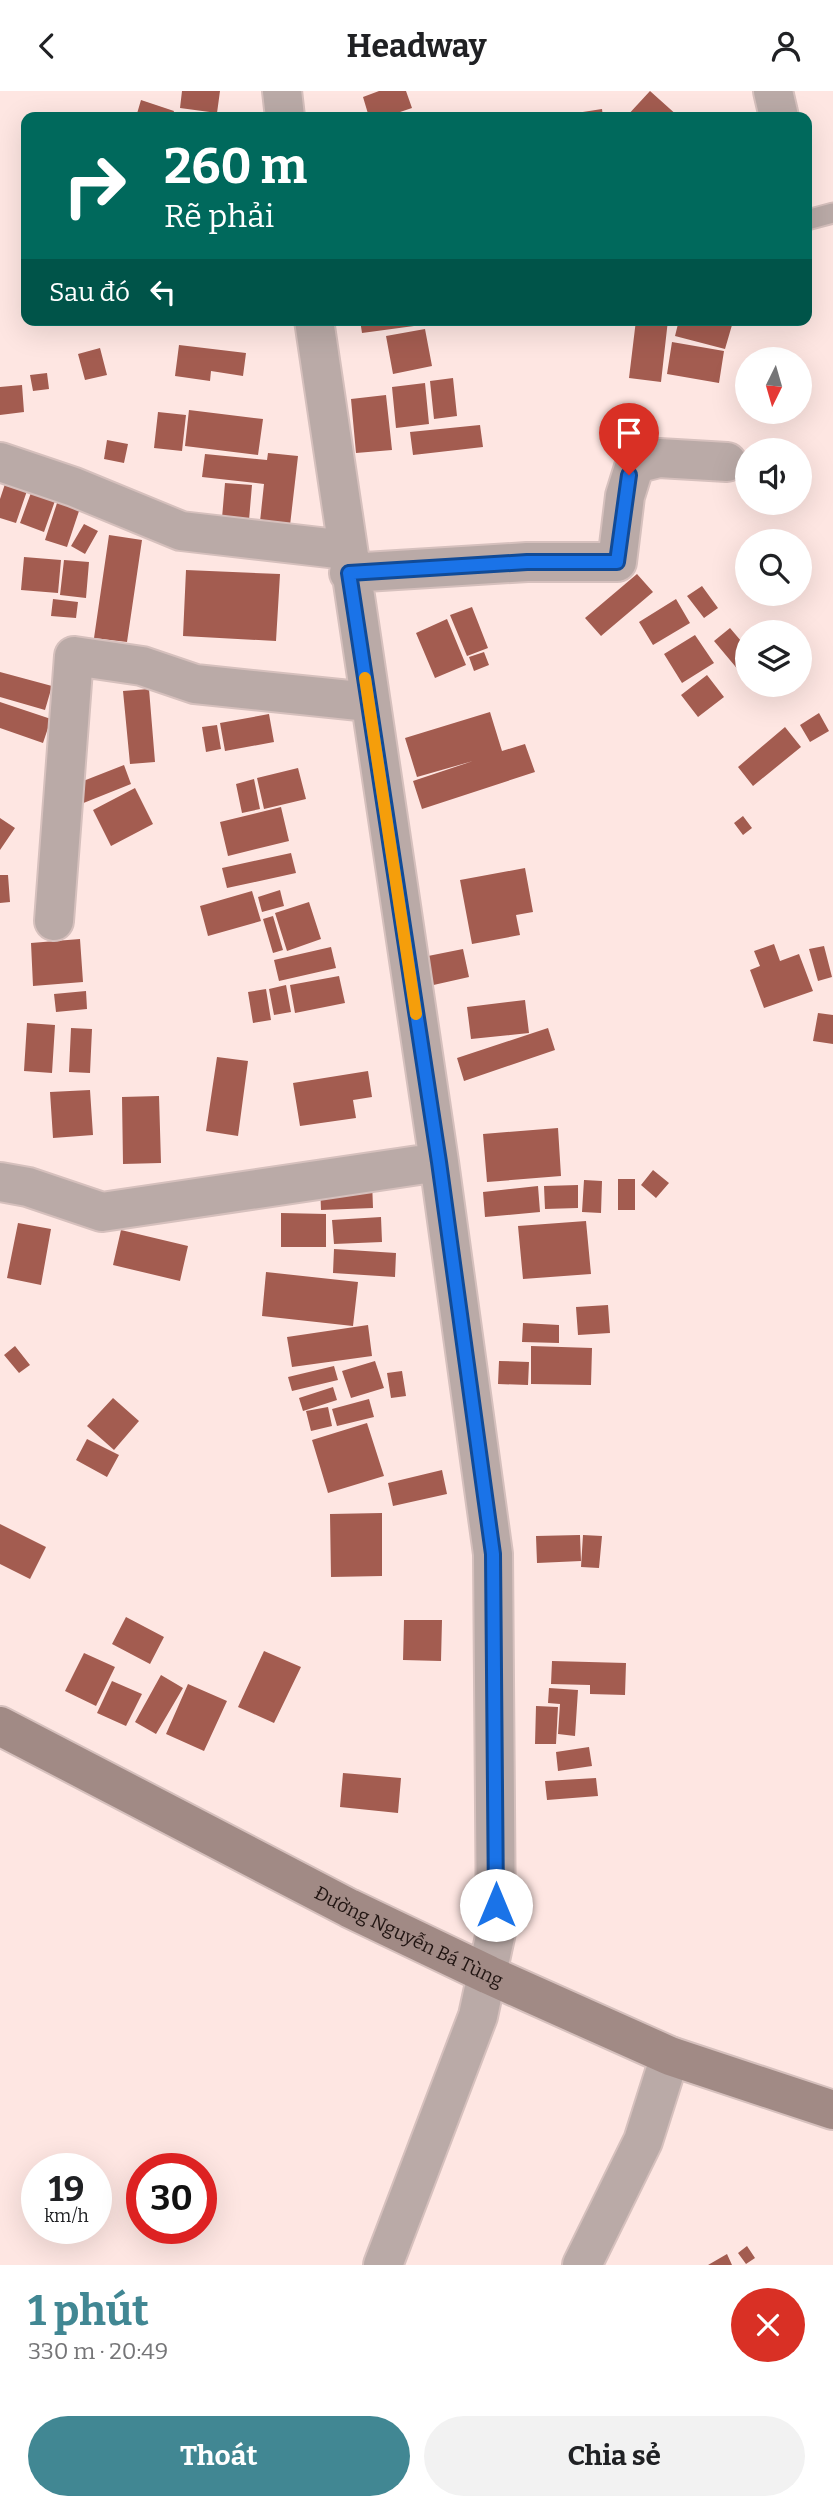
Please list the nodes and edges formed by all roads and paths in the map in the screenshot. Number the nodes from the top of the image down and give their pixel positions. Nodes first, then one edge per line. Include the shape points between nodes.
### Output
1 (282, 91) edge
2 (773, 91) edge
3 (284, 112) edge
4 (778, 112) edge
5 (833, 213) edge
6 (812, 219) edge
7 (315, 326) edge
8 (0, 462) edge
9 (727, 462) dead end
10 (348, 561) junction
11 (369, 702) junction
12 (54, 921) dead end
13 (439, 1162) junction
14 (0, 1182) edge
15 (0, 1726) edge
16 (489, 1975) junction
17 (670, 2056) junction
18 (833, 2110) edge
19 (383, 2265) edge
20 (582, 2265) edge

1 - 3 street
2 - 4 street
5 - 6 lane
7 - 10 street
8 - 10 street via 181,531
9 - 10 street via 659,458 635,464 625,496 617,562
10 - 11 street
11 - 12 street via 195,684 142,666 74,656
11 - 13 street
13 - 14 street via 102,1212
13 - 16 street via 493,1554 496,1932
15 - 16 main road, Đường Nguyễn Bá Tùng via 349,1908
16 - 17 main road, Đường Nguyễn Bá Tùng
16 - 19 street via 478,2016
17 - 18 main road, Đường Nguyễn Bá Tùng
17 - 20 street via 643,2141

